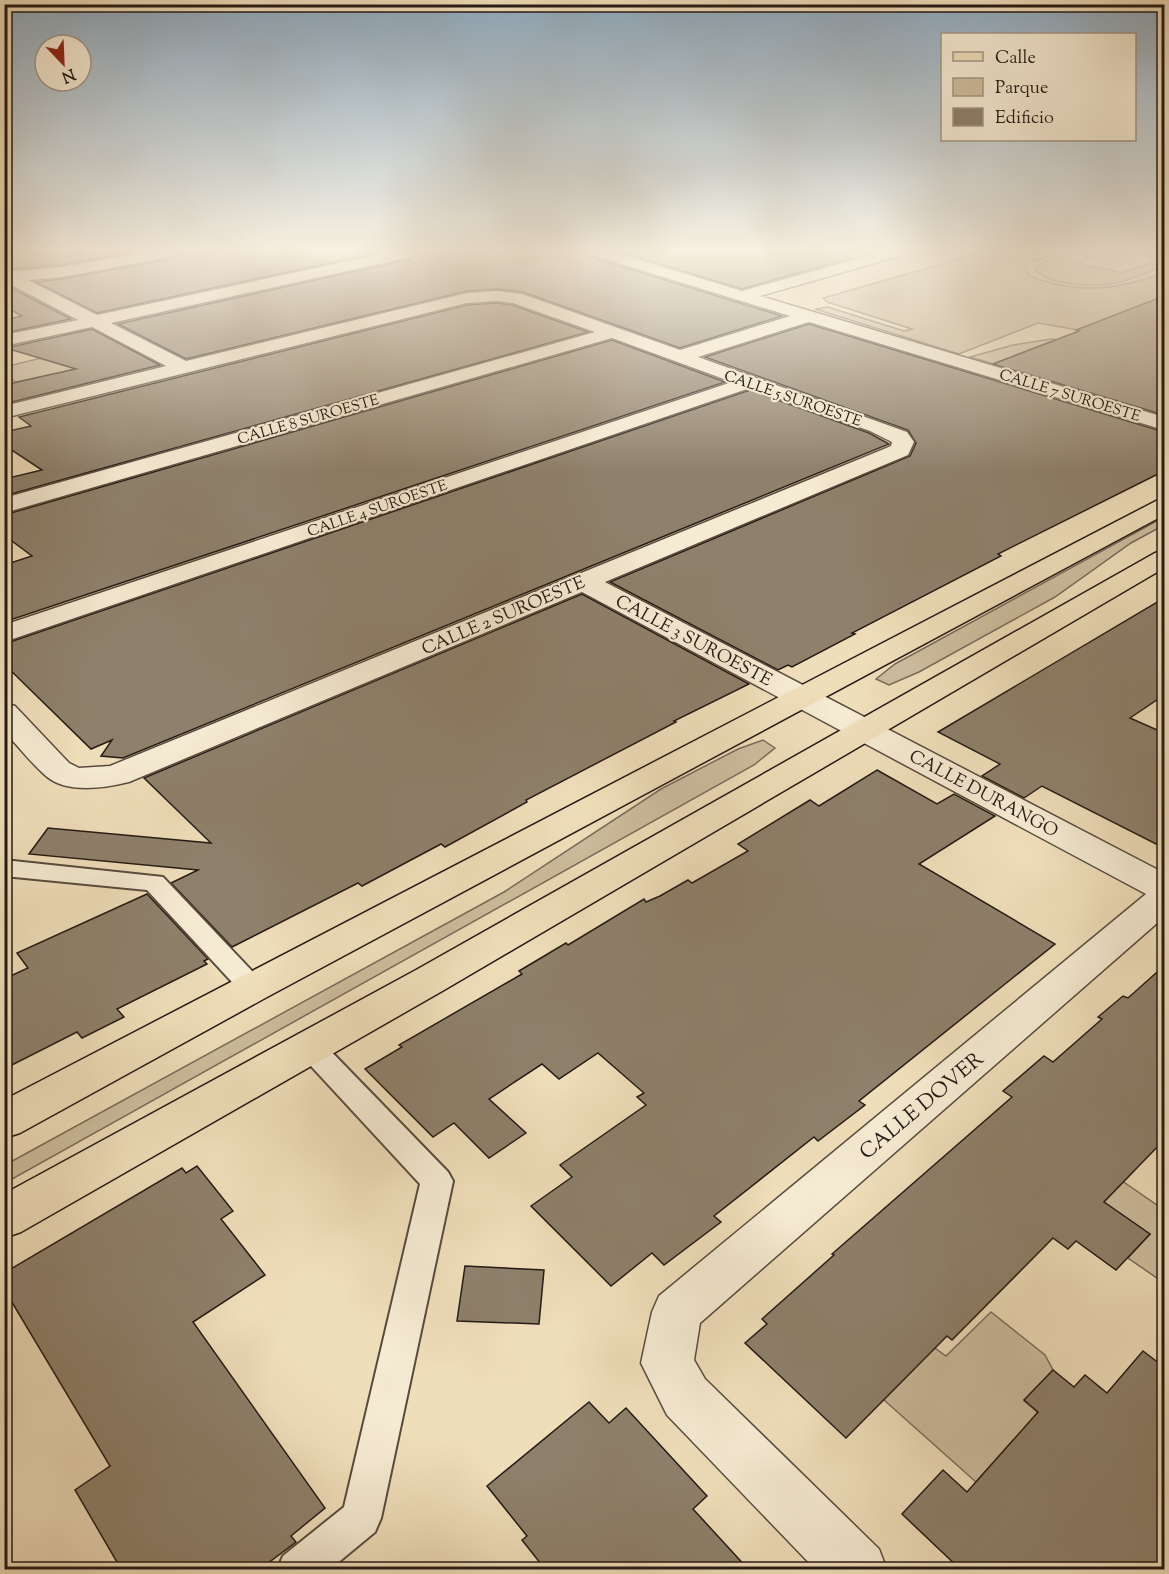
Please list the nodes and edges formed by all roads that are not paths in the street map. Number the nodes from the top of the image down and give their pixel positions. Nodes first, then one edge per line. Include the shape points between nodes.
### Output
1 (74, 325) edge
2 (102, 325) edge
3 (356, 325) edge
4 (590, 325) edge
5 (779, 325) edge
6 (840, 325) edge
7 (611, 333) junction
8 (4, 341) edge
9 (678, 357) junction
10 (183, 368) junction
11 (750, 382) junction
12 (4, 412) edge
13 (1164, 424) edge
14 (903, 446) joint
15 (4, 506) edge
16 (1164, 506) edge
17 (1164, 558) edge
18 (584, 582) junction
19 (4, 633) edge
20 (804, 698) junction
21 (4, 712) edge
22 (864, 730) junction
23 (4, 868) edge
24 (1164, 888) edge
25 (1164, 898) edge
26 (253, 987) junction
27 (309, 1046) junction
28 (4, 1121) edge
29 (4, 1218) edge
30 (297, 1569) edge
31 (858, 1569) edge

1 - 8 street
2 - 10 street
3 - 10 street, CALLE 5 SUROESTE
4 - 7 street, CALLE 5 SUROESTE
5 - 9 street
6 - 13 street, CALLE 7 SUROESTE
7 - 9 street, CALLE 5 SUROESTE
7 - 15 street, CALLE 8 SUROESTE
9 - 11 street, CALLE 5 SUROESTE
10 - 12 street
11 - 14 street, CALLE 5 SUROESTE via 892,433
11 - 19 street, CALLE 4 SUROESTE
14 - 18 street, CALLE 2 SUROESTE via 892,454
16 - 20 main road
17 - 22 main road
18 - 20 street, CALLE 3 SUROESTE
18 - 21 street, CALLE 2 SUROESTE via 117,775 66,776
20 - 22 street, CALLE DURANGO
20 - 26 main road
22 - 24 street, CALLE DURANGO
22 - 27 main road
23 - 26 lane via 154,883
25 - 31 street, CALLE DOVER via 677,1312 667,1363 686,1397
26 - 28 main road
27 - 29 main road
27 - 30 lane via 437,1181 361,1518

